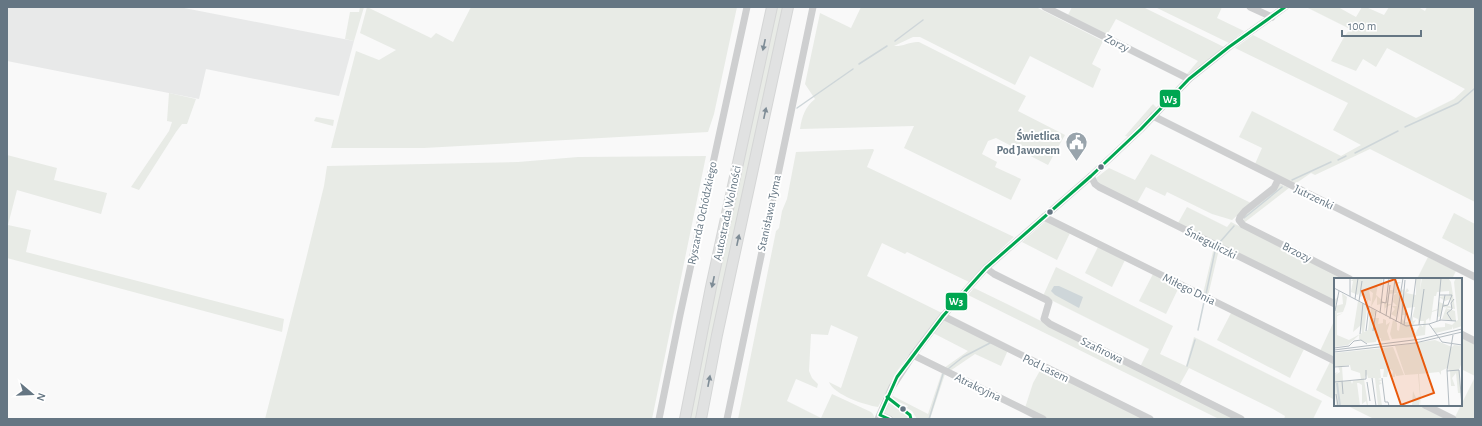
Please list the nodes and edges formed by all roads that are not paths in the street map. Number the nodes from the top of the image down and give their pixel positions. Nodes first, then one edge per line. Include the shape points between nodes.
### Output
1 (747, 7) edge
2 (772, 7) edge
3 (788, 7) edge
4 (813, 7) edge
5 (1045, 7) edge
6 (1250, 7) edge
7 (1286, 7) edge
8 (1272, 17) junction
9 (1189, 79) junction
10 (1153, 116) junction
11 (1091, 176) junction
12 (1278, 180) junction
13 (1044, 217) junction
14 (986, 268) junction
15 (1348, 278) edge
16 (1475, 278) edge
17 (1334, 304) edge
18 (943, 316) junction
19 (1462, 334) edge
20 (1475, 341) edge
21 (913, 355) junction
22 (1334, 361) edge
23 (1427, 406) edge
24 (879, 417) edge
25 (659, 419) edge
26 (685, 419) edge
27 (701, 419) edge
28 (727, 419) edge
29 (889, 419) edge
30 (1043, 419) edge
31 (1150, 419) edge
32 (1241, 419) edge
33 (1453, 419) edge

1 - 25 street, Ryszarda Ochódzkiego
2 -> 26 highway, Autostrada Wolności
27 -> 3 highway, Autostrada Wolności
4 - 28 street, Stanisława Tyma
5 - 9 street, Zorzy
6 - 8 street
7 - 8 street
8 - 9 street
9 - 10 street
10 - 11 street
10 - 12 street, Jutrzenki
11 - 13 street
11 - 17 street, Śnieguliczki via 1099,187
12 - 15 street, Brzozy via 1274,188 1245,211 1239,220 1243,225
12 - 16 street, Jutrzenki
13 - 14 street
13 - 22 street, Miłego Dnia
14 - 18 street
14 - 32 street, Szafirowa via 1047,300 1049,302 1044,319 1050,324
18 - 21 street
18 - 31 street, Pod Lasem
19 - 20 street
21 - 24 street via 897,377
21 - 30 street, Atrakcyjna
23 - 33 street
24 - 29 street

